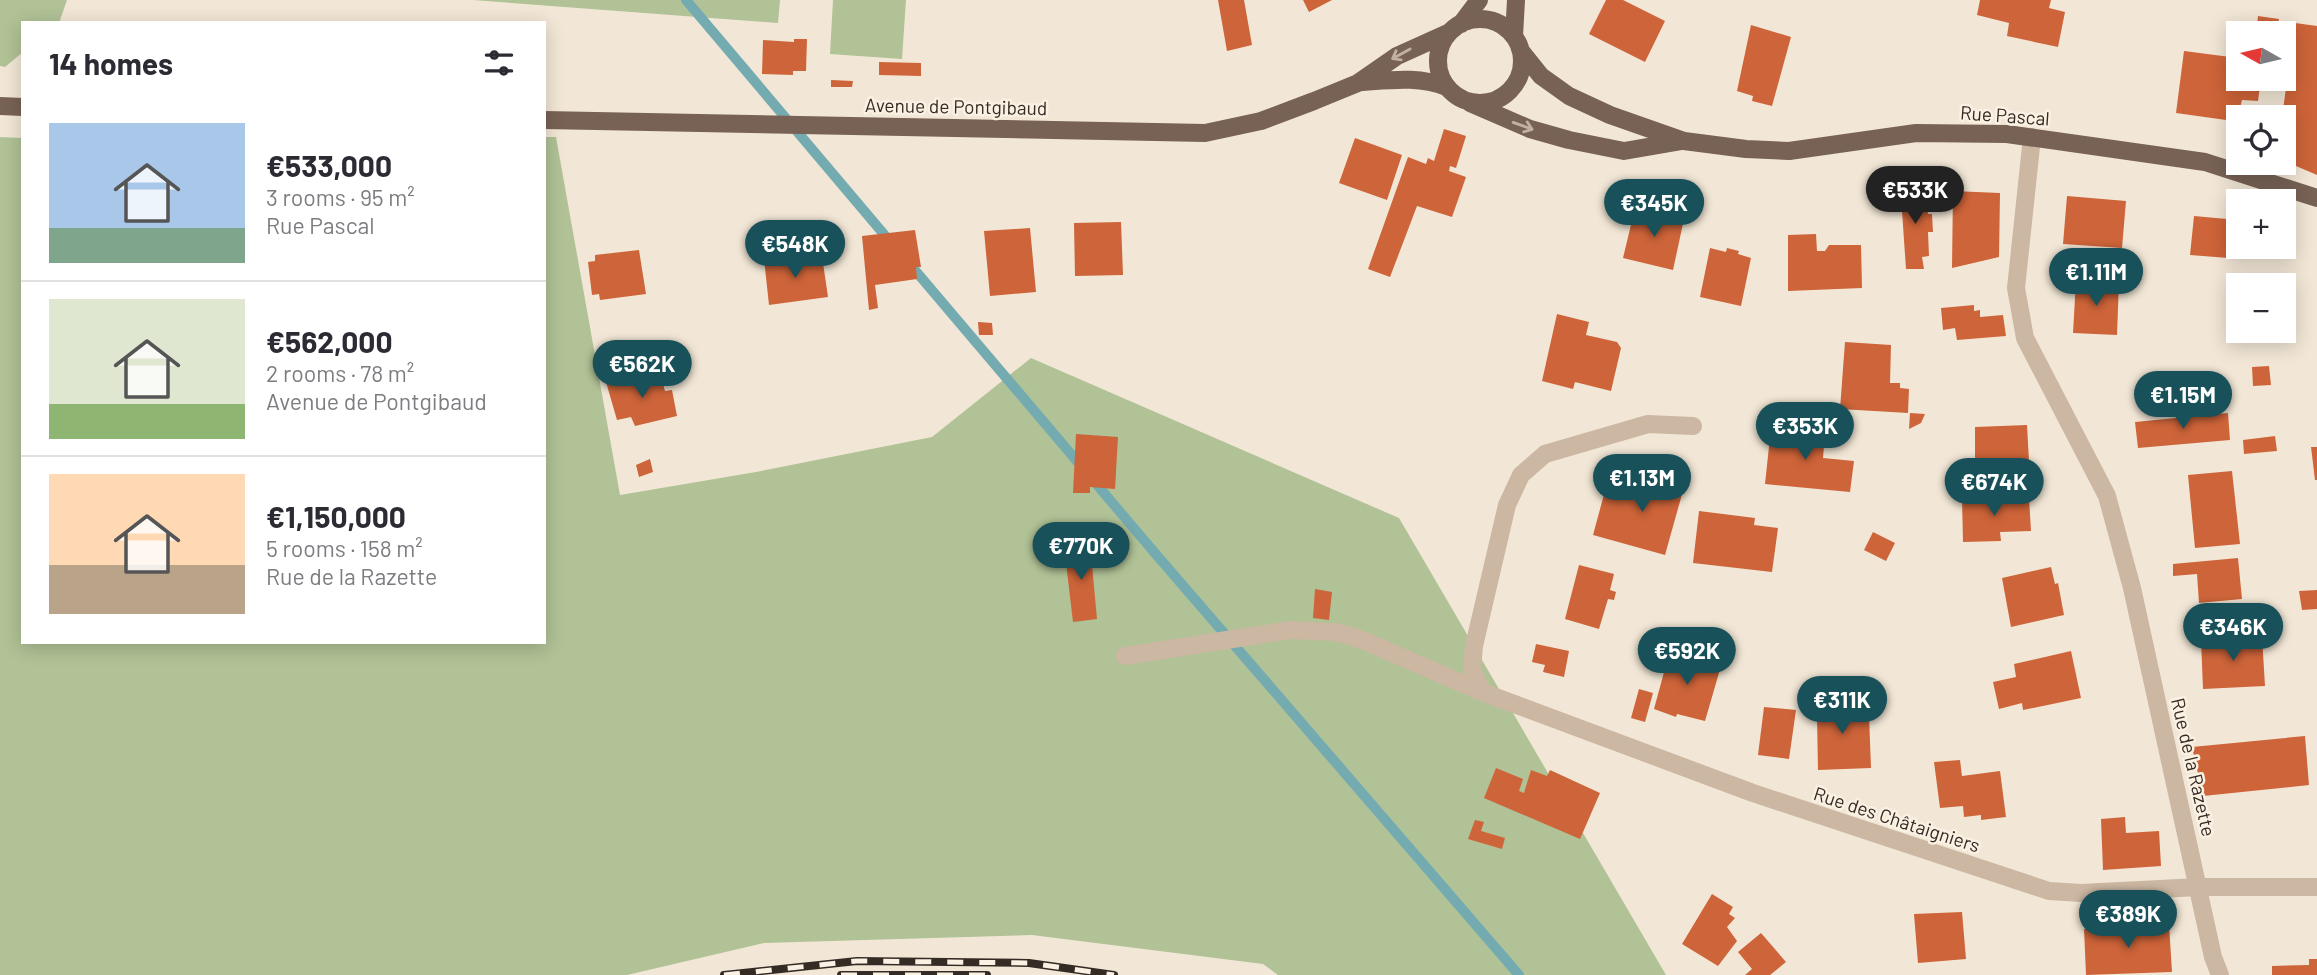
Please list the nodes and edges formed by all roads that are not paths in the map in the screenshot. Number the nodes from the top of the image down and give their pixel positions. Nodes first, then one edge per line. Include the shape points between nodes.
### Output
1 (1479, 0) edge
2 (1516, 0) edge
3 (1454, 28) junction
4 (1517, 44) junction
5 (1358, 83) junction
6 (1454, 93) junction
7 (0, 106) edge
8 (21, 107) edge
9 (546, 120) edge
10 (2032, 137) junction
11 (1684, 141) junction
12 (2317, 198) edge
13 (1693, 426) dead end
14 (1125, 656) dead end
15 (1482, 692) junction
16 (2199, 887) junction
17 (2317, 887) edge
18 (2220, 975) edge

1 - 3 main road
2 - 4 main road
3 - 4 main road via 1474,19 1489,20 1503,26
3 -> 5 main road, Avenue de Pontgibaud via 1397,56
3 - 6 main road via 1441,45 1438,60 1440,74
4 - 6 main road via 1519,75 1506,94 1484,103
4 - 11 main road, Rue Pascal via 1541,76 1569,96
5 - 6 main road, Avenue de Pontgibaud via 1430,80
5 - 9 main road, Avenue de Pontgibaud via 1261,121 1206,133
6 -> 11 main road, Rue Pascal via 1504,119 1569,141 1624,150
7 - 8 main road
10 - 11 main road, Rue Pascal via 1916,133 1789,151
10 - 12 main road, Rue Pascal via 2205,162
10 - 16 street, Rue de la Razette via 2016,288 2025,338 2107,496
13 - 15 street via 1648,424 1545,454 1521,475 1507,505 1474,646 1472,670
14 - 15 street, Rue des Châtaigniers via 1290,630 1336,632
15 - 16 street, Rue des Châtaigniers via 1753,793 2041,889 2081,893
16 - 17 street, Rue des Châtaigniers
16 - 18 street, Rue de la Razette

